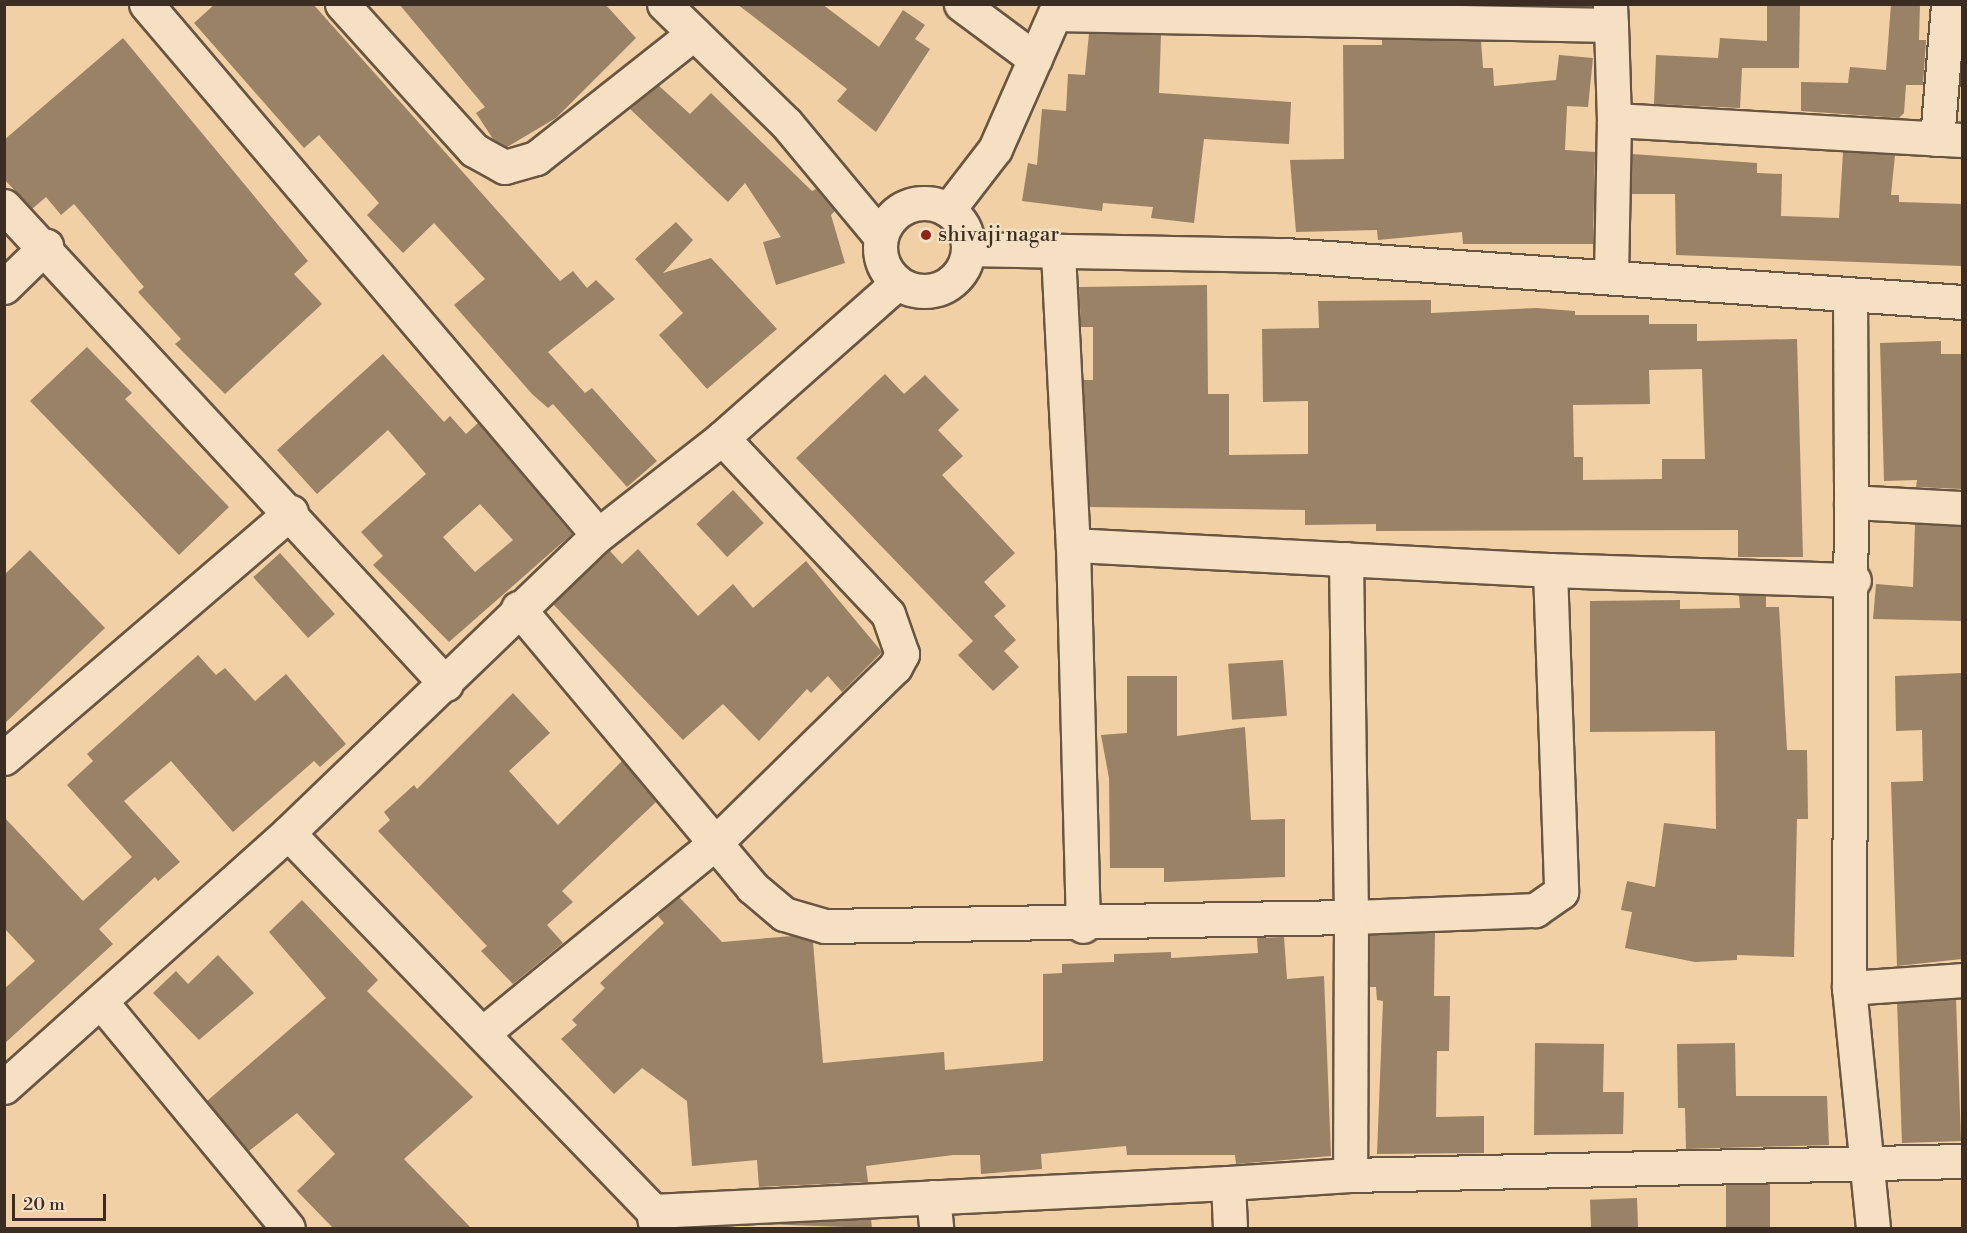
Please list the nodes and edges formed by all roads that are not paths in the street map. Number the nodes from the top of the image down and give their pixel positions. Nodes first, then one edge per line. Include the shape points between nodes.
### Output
1 (146, 4) edge
2 (342, 4) edge
3 (664, 4) edge
4 (961, 4) edge
5 (1948, 4) edge
6 (1057, 9) edge
7 (1611, 15) edge
8 (694, 33) junction
9 (1035, 59) junction
10 (1614, 120) junction
11 (1949, 140) edge
12 (4, 206) edge
13 (948, 210) junction
14 (881, 237) junction
15 (46, 246) junction
16 (969, 249) junction
17 (1058, 253) junction
18 (1611, 276) junction
19 (897, 283) junction
20 (4, 287) edge
21 (1850, 294) junction
22 (1962, 302) edge
23 (722, 438) junction
24 (1851, 502) junction
25 (1962, 508) edge
26 (291, 512) junction
27 (598, 535) junction
28 (1073, 545) junction
29 (1346, 559) junction
30 (1550, 570) junction
31 (1854, 580) junction
32 (518, 608) junction
33 (446, 684) junction
34 (4, 758) edge
35 (288, 833) junction
36 (715, 843) junction
37 (1351, 917) junction
38 (1083, 926) junction
39 (1962, 981) edge
40 (1849, 988) junction
41 (101, 1002) junction
42 (483, 1033) junction
43 (4, 1087) edge
44 (1962, 1161) edge
45 (1867, 1167) junction
46 (1350, 1175) junction
47 (1228, 1183) junction
48 (935, 1213) edge
49 (654, 1220) edge
50 (288, 1228) edge
51 (1230, 1228) edge
52 (1873, 1228) edge

1 - 27 street
2 - 8 street via 474,150 505,168 536,158
3 - 8 street
4 - 9 street
5 - 11 street
6 - 7 street
6 - 9 street
7 - 10 street
8 - 14 street via 786,123
9 - 13 street via 995,148
10 - 11 street
10 - 18 street
12 - 15 street
13 - 14 street via 916,204 887,222
13 - 16 street via 963,227
14 - 19 street via 881,260
15 - 20 street
15 - 26 street
16 - 17 street
16 - 19 street via 961,271 944,288 928,292
17 - 18 street via 1286,255
17 - 28 street
18 - 21 street
19 - 23 street
21 - 22 street
21 - 24 street
23 - 27 street
23 - 36 street via 888,614 902,654 895,668
24 - 25 street
24 - 31 street
26 - 33 street
26 - 34 street
27 - 32 street
28 - 29 street
28 - 38 street
29 - 30 street
29 - 37 street
30 - 31 street
30 - 37 street via 1561,892 1535,910
31 - 40 street
32 - 33 street
32 - 36 street
33 - 35 street
35 - 41 street
35 - 42 street
36 - 38 street via 752,887 784,914 825,926
36 - 42 street
37 - 38 street
37 - 46 street
39 - 40 street
40 - 45 street
41 - 43 street
41 - 50 street
42 - 49 street
44 - 45 street
45 - 46 street
45 - 52 street
46 - 47 street
47 - 48 street
47 - 51 street
48 - 49 street

